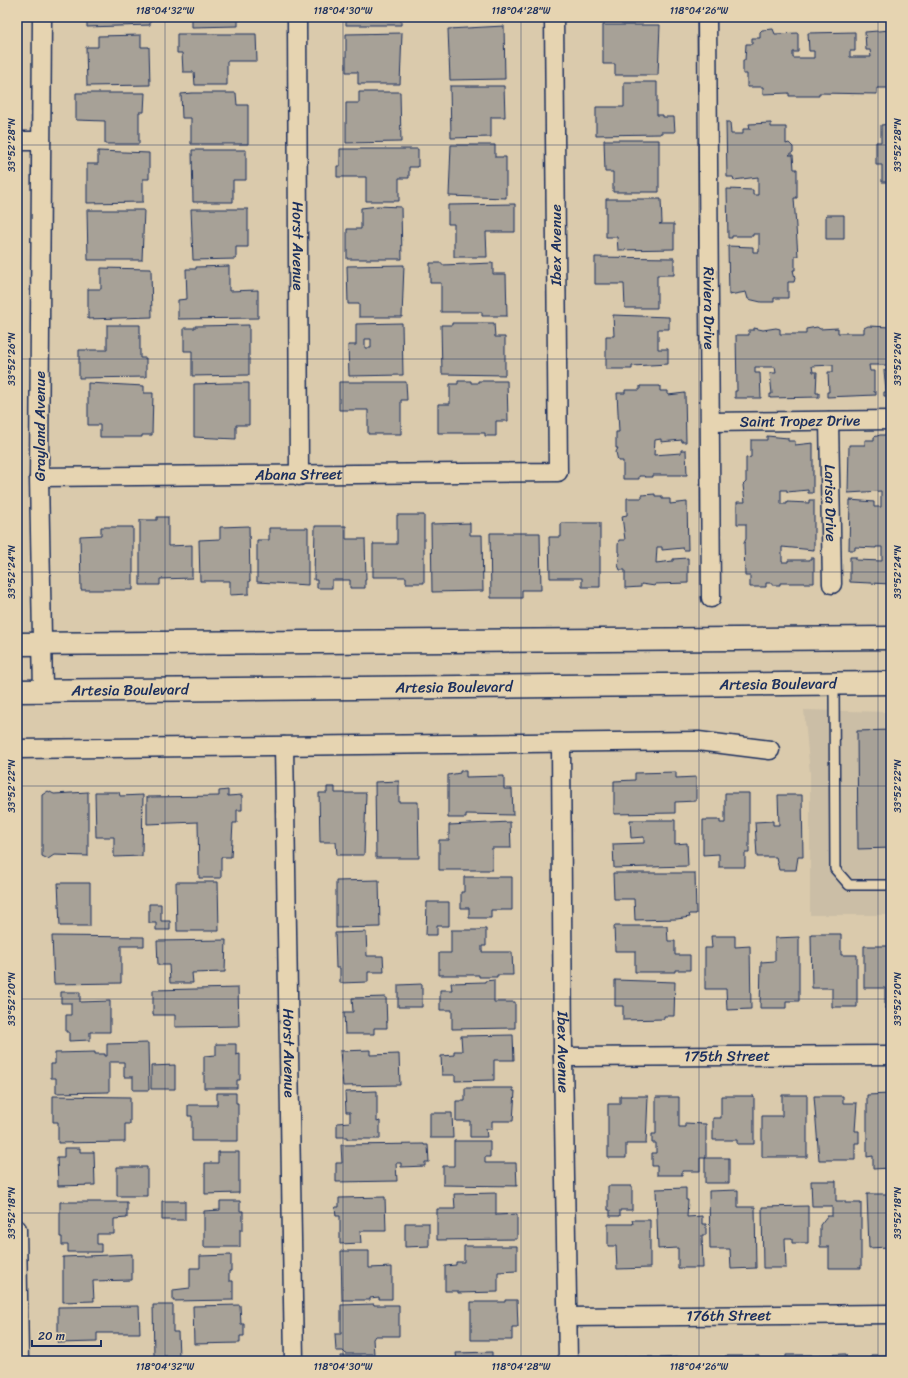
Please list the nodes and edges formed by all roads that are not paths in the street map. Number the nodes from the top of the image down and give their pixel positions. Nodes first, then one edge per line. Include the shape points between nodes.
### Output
1 (42, 17) edge
2 (297, 17) edge
3 (554, 17) edge
4 (707, 17) edge
5 (17, 141) edge
6 (41, 141) junction
7 (891, 420) edge
8 (829, 421) junction
9 (710, 422) junction
10 (558, 472) joint
11 (299, 476) junction
12 (40, 477) junction
13 (832, 584) dead end
14 (711, 598) dead end
15 (891, 638) edge
16 (17, 644) edge
17 (43, 644) junction
18 (891, 683) edge
19 (834, 684) junction
20 (17, 691) edge
21 (43, 691) junction
22 (561, 743) junction
23 (284, 746) junction
24 (17, 749) edge
25 (770, 750) dead end
26 (891, 885) edge
27 (891, 1055) edge
28 (563, 1057) junction
29 (17, 1229) edge
30 (891, 1314) edge
31 (568, 1317) junction
32 (19, 1361) edge
33 (294, 1361) edge
34 (568, 1361) edge

1 - 6 street, Grayland Avenue
2 - 11 street, Horst Avenue
3 - 10 street, Ibex Avenue
4 - 9 street, Riviera Drive
5 - 6 street
6 - 12 street, Grayland Avenue
7 - 8 street, Saint Tropez Drive
8 - 9 street, Saint Tropez Drive
8 - 13 street, Larisa Drive
9 - 14 street, Riviera Drive
10 - 11 street, Abana Street
11 - 12 street, Abana Street
12 - 17 street, Grayland Avenue
15 - 17 main road
16 - 17 main road
17 - 21 street, Grayland Avenue
18 - 19 main road, Artesia Boulevard
19 - 21 main road, Artesia Boulevard
19 - 26 lane via 835,869 849,885
20 - 21 main road, Artesia Boulevard
22 - 23 street
22 - 25 street via 698,741
22 - 28 street, Ibex Avenue
23 - 24 street
23 - 33 street, Horst Avenue
27 - 28 street, 175th Street
28 - 31 street, Ibex Avenue
29 - 32 street
30 - 31 street, 176th Street
31 - 34 street, Ibex Avenue

